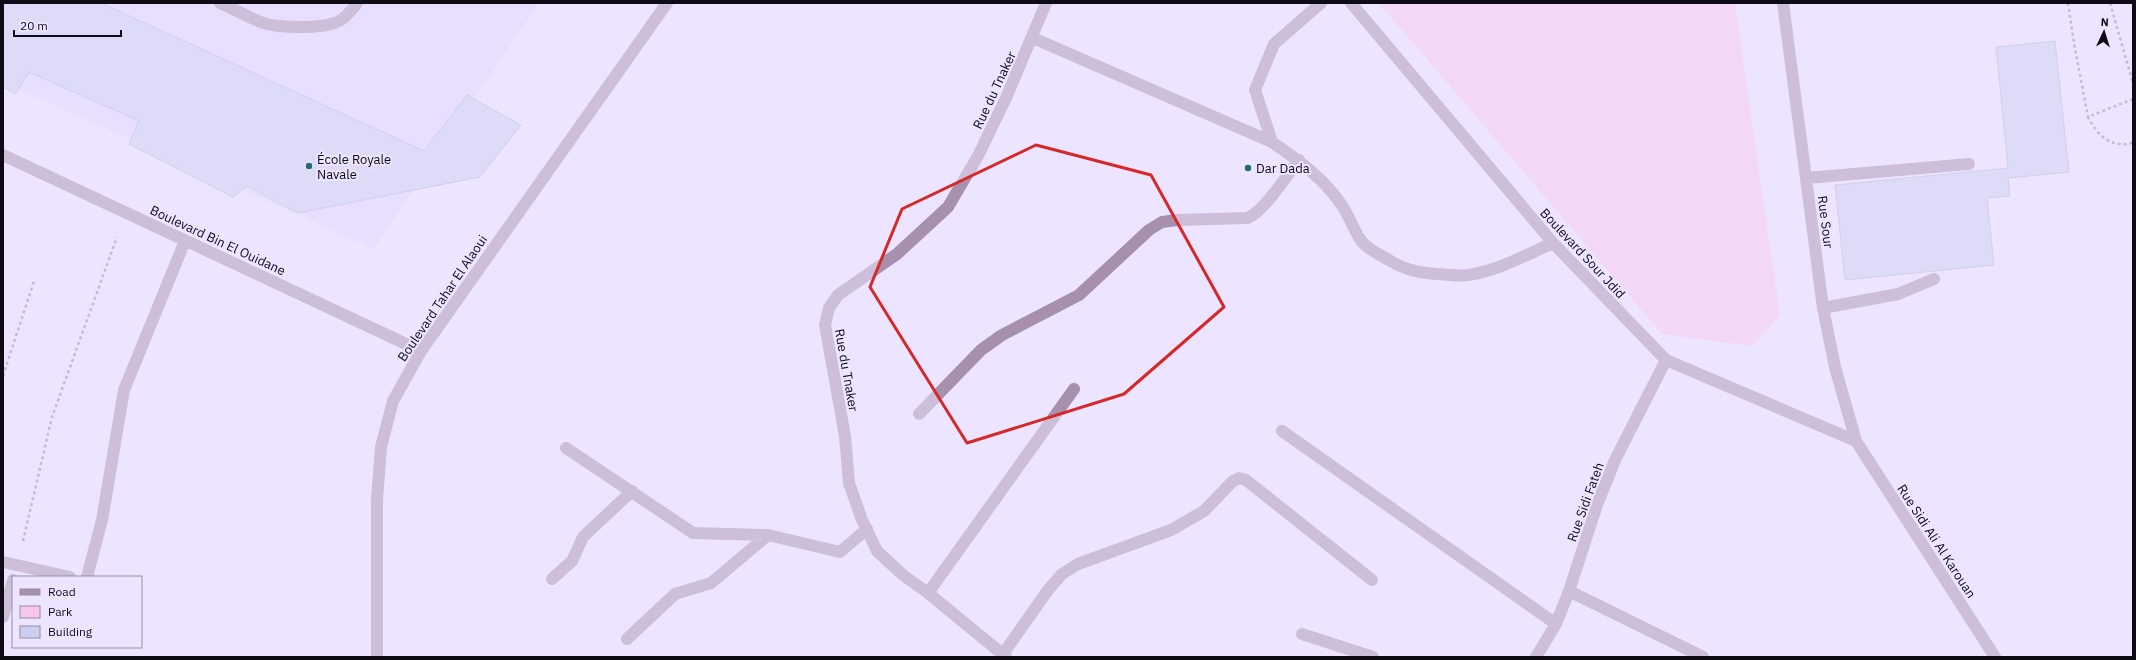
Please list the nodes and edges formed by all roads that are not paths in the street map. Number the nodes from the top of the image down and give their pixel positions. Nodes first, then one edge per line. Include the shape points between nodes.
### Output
1 (220, 3) edge
2 (357, 3) edge
3 (667, 3) edge
4 (1046, 3) edge
5 (1320, 3) edge
6 (1351, 3) edge
7 (1783, 3) edge
8 (1032, 38) junction
9 (1272, 142) junction
10 (3, 155) edge
11 (1299, 160) junction
12 (1969, 164) dead end
13 (1807, 178) junction
14 (185, 241) junction
15 (1553, 243) junction
16 (1934, 279) dead end
17 (1823, 308) junction
18 (421, 352) junction
19 (1666, 360) junction
20 (1074, 389) dead end
21 (919, 414) dead end
22 (1282, 431) dead end
23 (1856, 441) junction
24 (566, 448) dead end
25 (632, 491) junction
26 (867, 529) junction
27 (768, 535) junction
28 (3, 562) edge
29 (17, 565) junction
30 (14, 576) edge
31 (66, 576) edge
32 (87, 576) edge
33 (552, 579) dead end
34 (1372, 580) dead end
35 (12, 584) edge
36 (1569, 591) junction
37 (928, 593) junction
38 (3, 617) edge
39 (1556, 624) junction
40 (1302, 634) dead end
41 (627, 639) dead end
42 (1005, 655) edge
43 (378, 657) edge
44 (1373, 657) edge
45 (1536, 657) edge
46 (1703, 657) edge
47 (1995, 657) edge

1 - 2 street via 264,23 294,26 320,26 337,22
3 - 18 street, Boulevard Tahar El Alaoui
4 - 8 street, Rue du Tnaker
5 - 9 street via 1274,44 1255,90
6 - 15 street, Boulevard Sour Jdid
7 - 13 street, Rue Sour
8 - 9 street
8 - 26 street, Rue du Tnaker via 978,156 948,207 897,254 838,295 830,308 825,325 845,436 849,483
9 - 11 street
10 - 14 street, Boulevard Bin El Ouidane
11 - 15 street via 1343,207 1361,241 1369,249 1406,269 1432,274 1474,274
11 - 21 street via 1268,200 1248,218 1177,220 1162,222 1149,230 1078,295 1002,335 981,350
12 - 13 street
13 - 17 street, Rue Sour
14 - 18 street, Boulevard Bin El Ouidane
14 - 32 street via 124,390 102,520
15 - 19 street, Boulevard Sour Jdid
16 - 17 street via 1898,294
17 - 23 street, Rue Sour via 1835,367
18 - 43 street, Boulevard Tahar El Alaoui via 392,400 381,447 377,498
19 - 23 street, Boulevard Sour Jdid
19 - 36 street, Rue Sidi Fateh via 1615,460 1597,505
20 - 37 street
22 - 39 street
23 - 47 street, Rue Sidi Ali Al Karouan
24 - 25 street
25 - 27 street via 693,533
25 - 33 street via 583,537 572,561
26 - 27 street via 840,552
26 - 37 street, Rue du Tnaker via 878,551 903,575
27 - 41 street via 711,583 675,594
28 - 29 street
29 - 30 street
29 - 31 street
34 - 42 street via 1246,480 1239,478 1204,511 1171,530 1078,564 1062,574 1048,590
35 - 38 street
36 - 39 street, Rue Sidi Fateh
36 - 46 street
37 - 42 street, Rue du Tnaker
39 - 45 street, Rue Sidi Fateh
40 - 44 street

